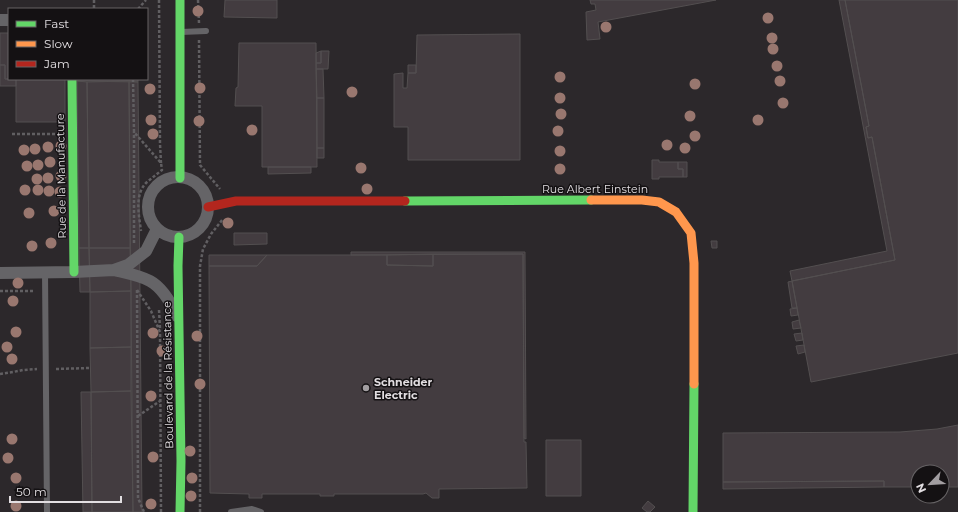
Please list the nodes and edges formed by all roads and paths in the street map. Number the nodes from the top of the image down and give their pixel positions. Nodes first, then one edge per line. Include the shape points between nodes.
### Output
1 (146, 0) edge
2 (159, 0) edge
3 (180, 0) edge
4 (198, 0) edge
5 (139, 8) edge
6 (206, 31) dead end
7 (180, 32) junction
8 (199, 32) junction
9 (72, 80) edge
10 (133, 80) edge
11 (134, 132) junction
12 (12, 134) dead end
13 (72, 134) junction
14 (161, 163) junction
15 (180, 178) junction
16 (224, 204) junction
17 (208, 206) junction
18 (157, 229) junction
19 (141, 237) dead end
20 (179, 237) junction
21 (134, 250) dead end
22 (114, 270) junction
23 (45, 272) junction
24 (74, 272) junction
25 (0, 273) edge
26 (133, 285) dead end
27 (137, 290) junction
28 (0, 291) edge
29 (45, 291) junction
30 (179, 320) junction
31 (160, 401) junction
32 (137, 416) junction
33 (46, 512) edge
34 (144, 512) edge
35 (161, 512) edge
36 (180, 512) edge
37 (200, 512) edge
38 (231, 512) edge
39 (261, 512) edge
40 (692, 512) edge

1 - 5 path
2 - 14 path
3 - 7 street
4 - 8 path
6 - 8 lane
7 - 8 lane
7 - 15 street
8 - 16 path via 200,165 220,189
9 - 13 street, Rue de la Manufacture
10 - 11 path
11 - 14 path
11 - 21 path
12 - 13 path
13 - 24 street, Rue de la Manufacture
14 - 19 path via 162,170 146,183 138,198
15 - 17 street via 194,182 201,189
15 - 18 street via 165,180 151,193 148,212
16 - 17 street, Rue Albert Einstein
16 - 37 path via 225,217 203,249 200,266
16 - 40 street, Rue Albert Einstein via 244,201 642,200 659,202 676,212 691,233 694,262
17 - 20 street via 206,216 196,231 188,236
18 - 20 street via 171,237
18 - 22 street via 146,251 128,265
20 - 30 street, Boulevard de la Résistance
22 - 24 street
22 - 30 street via 150,281 159,287 169,299
23 - 24 street
23 - 25 street
23 - 29 lane
26 - 27 path
27 - 31 path via 151,311 160,332
27 - 32 path
28 - 29 path
29 - 33 lane
30 - 36 street, Boulevard de la Résistance
31 - 32 path
31 - 35 path
32 - 34 path via 138,498
38 - 39 lane via 252,509

